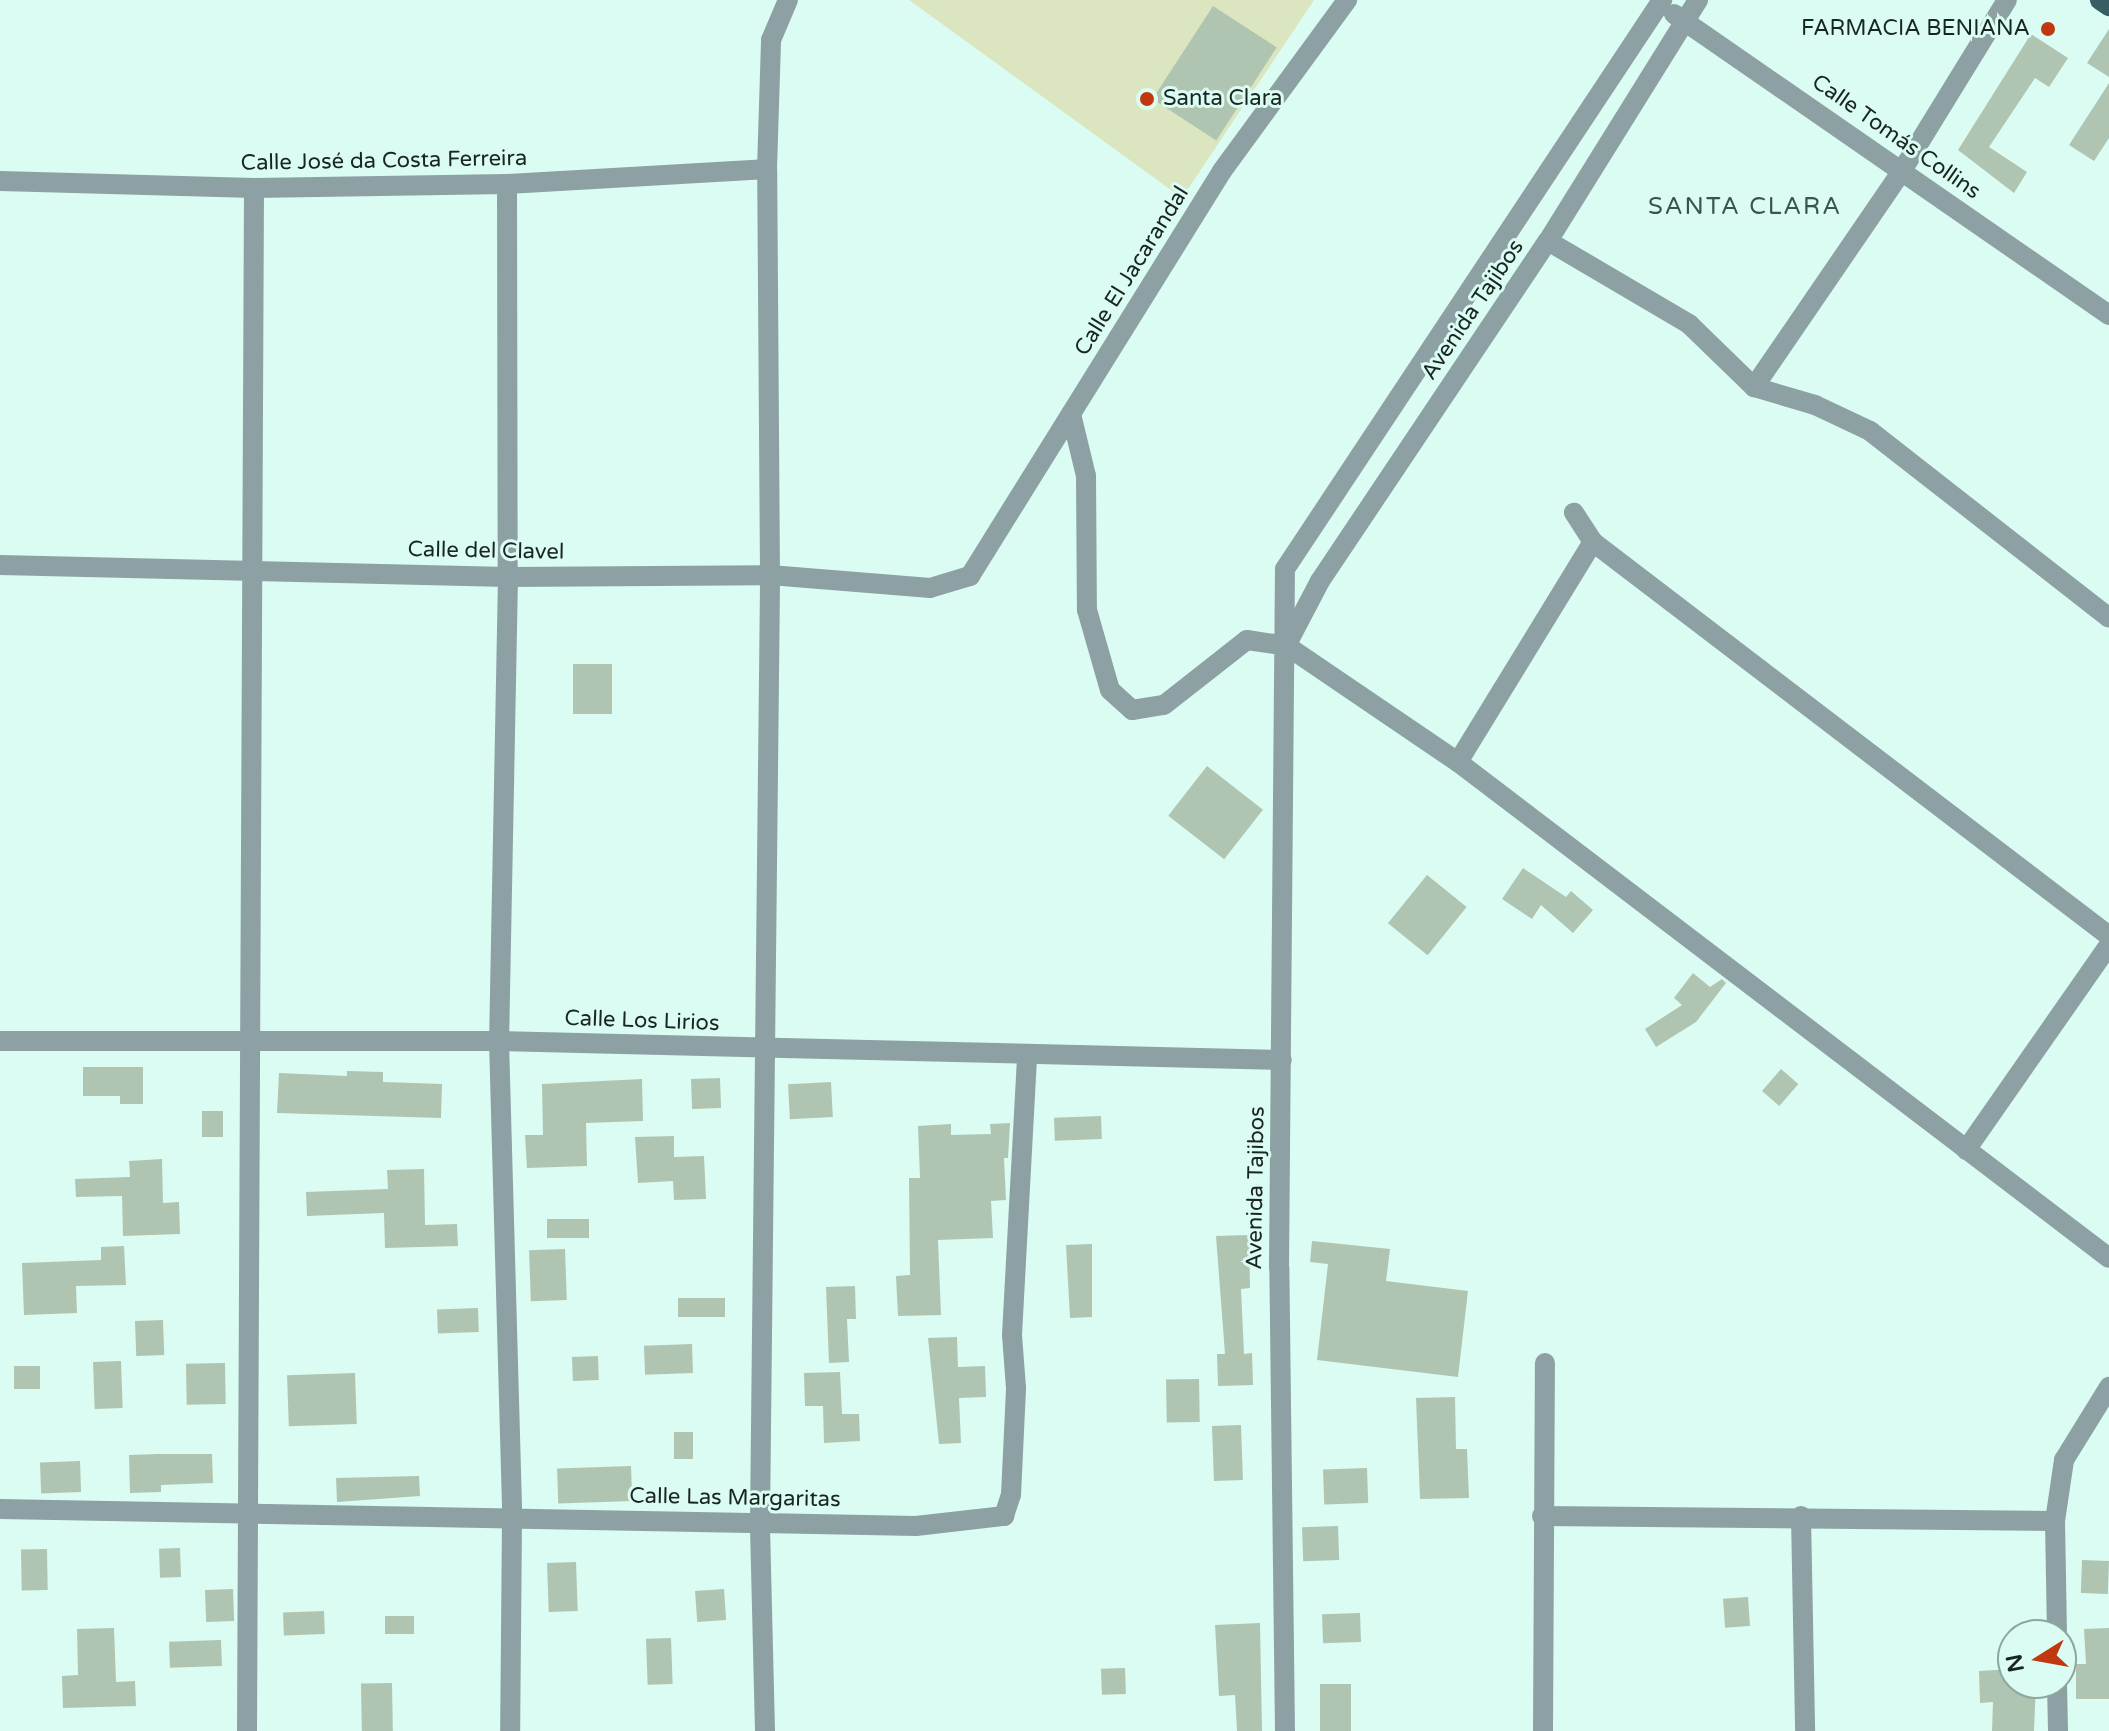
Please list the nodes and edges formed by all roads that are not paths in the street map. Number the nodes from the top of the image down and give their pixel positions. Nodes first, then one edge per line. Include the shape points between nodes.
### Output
1 (788, 0) edge
2 (1347, 0) edge
3 (1698, 0) edge
4 (2007, 0) edge
5 (2100, 0) edge
6 (1659, 1) edge
7 (2109, 6) edge
8 (1684, 21) junction
9 (767, 169) junction
10 (1903, 169) junction
11 (0, 181) edge
12 (507, 184) junction
13 (254, 188) junction
14 (1548, 241) junction
15 (2109, 315) edge
16 (1754, 387) junction
17 (1071, 414) junction
18 (1574, 513) dead end
19 (1593, 542) junction
20 (0, 565) edge
21 (253, 568) junction
22 (770, 575) junction
23 (970, 576) joint
24 (508, 577) junction
25 (2109, 618) edge
26 (1287, 646) junction
27 (1458, 762) junction
28 (2109, 936) edge
29 (2109, 945) edge
30 (0, 1041) edge
31 (249, 1041) junction
32 (499, 1041) junction
33 (766, 1048) junction
34 (1027, 1055) junction
35 (1282, 1060) junction
36 (1966, 1150) junction
37 (2109, 1258) edge
38 (1545, 1363) dead end
39 (2109, 1387) edge
40 (0, 1509) edge
41 (246, 1514) junction
42 (1542, 1516) junction
43 (1801, 1516) junction
44 (512, 1519) junction
45 (2055, 1521) junction
46 (760, 1522) junction
47 (2057, 1619) edge
48 (2057, 1699) edge
49 (247, 1731) edge
50 (510, 1731) edge
51 (765, 1731) edge
52 (1285, 1731) edge
53 (1543, 1731) edge
54 (1805, 1731) edge
55 (2058, 1731) edge

1 - 9 street via 771,40
2 - 17 street, Calle El Jacarandal via 1222,171
3 - 8 street, Avenida Tajibos
4 - 10 street
5 - 7 main road
6 - 8 street, Calle Tomás Collins
6 - 26 street, Avenida Tajibos via 1285,569
8 - 10 street, Calle Tomás Collins
8 - 14 street, Avenida Tajibos
9 - 12 street, Calle José da Costa Ferreira
9 - 22 street
10 - 15 street, Calle Tomás Collins
10 - 16 street
11 - 13 street, Calle José da Costa Ferreira
12 - 13 street, Calle José da Costa Ferreira
12 - 24 street
13 - 21 street
14 - 16 street via 1689,324
14 - 26 street, Avenida Tajibos via 1320,581
16 - 25 street via 1815,405 1870,431
17 - 23 street, Calle El Jacarandal
17 - 26 street via 1086,476 1087,610 1110,690 1132,710 1164,705 1247,640
18 - 19 street
19 - 27 street
19 - 28 street
20 - 21 street, Calle del Clavel
21 - 24 street, Calle del Clavel
21 - 31 street
22 - 23 street, Calle del Clavel via 930,588
22 - 24 street, Calle del Clavel
22 - 33 street
24 - 32 street
26 - 27 street
26 - 35 street, Avenida Tajibos
27 - 36 street
29 - 36 street
30 - 31 street, Calle Los Lirios
31 - 32 street, Calle Los Lirios
31 - 41 street
32 - 33 street, Calle Los Lirios
32 - 44 street
33 - 34 street, Calle Los Lirios
33 - 46 street
34 - 35 street, Calle Los Lirios
34 - 46 street, Calle Las Margaritas via 1012,1335 1016,1388 1011,1495 1004,1516 949,1526
35 - 52 street, Avenida Tajibos
36 - 37 street
38 - 42 street
39 - 45 street via 2064,1460
40 - 41 street, Calle Las Margaritas
41 - 44 street, Calle Las Margaritas
41 - 49 street
42 - 43 street
42 - 53 street
43 - 45 street
43 - 54 street
44 - 46 street, Calle Las Margaritas
44 - 50 street
45 - 47 street
46 - 51 street
48 - 55 street

